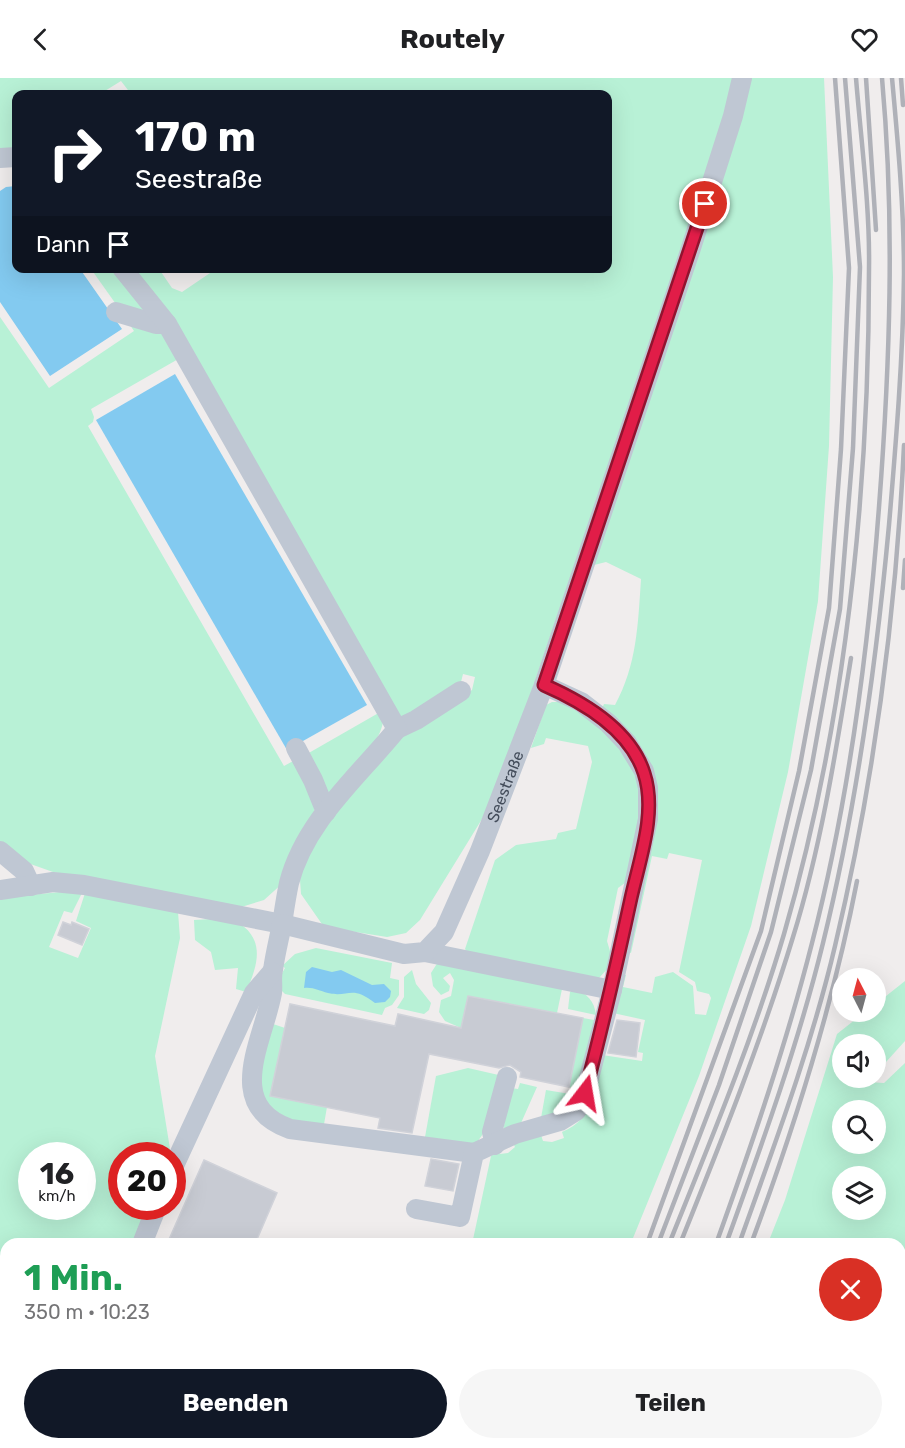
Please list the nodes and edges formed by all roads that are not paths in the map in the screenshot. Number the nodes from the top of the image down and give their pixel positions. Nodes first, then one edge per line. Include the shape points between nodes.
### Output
1 (742, 78) edge
2 (126, 273) edge
3 (116, 312) dead end
4 (167, 324) junction
5 (544, 685) junction
6 (460, 691) dead end
7 (397, 729) junction
8 (296, 748) dead end
9 (326, 812) junction
10 (0, 851) edge
11 (31, 886) junction
12 (0, 890) edge
13 (282, 924) junction
14 (426, 952) junction
15 (272, 972) junction
16 (612, 990) junction
17 (507, 1077) dead end
18 (185, 1142) edge
19 (495, 1144) junction
20 (474, 1153) junction
21 (416, 1209) dead end
22 (152, 1220) edge
23 (145, 1238) edge

1 - 5 lane, Seestraße via 691,248
2 - 4 lane
3 - 4 lane
4 - 7 lane
5 - 14 lane, Seestraße via 480,851 444,932
5 - 16 lane via 581,702 608,723 639,762 648,788 648,819
6 - 7 lane
7 - 9 lane
8 - 9 lane
9 - 13 lane via 305,844 289,882
10 - 11 lane via 24,871
11 - 12 lane
11 - 13 lane via 53,882 84,885
13 - 14 lane via 404,954
13 - 15 lane
14 - 16 lane
15 - 18 lane via 254,993
15 - 20 lane via 272,991 251,1079 252,1095 272,1122 290,1129
16 - 19 lane via 585,1093 576,1111 560,1121
17 - 19 lane via 492,1132
19 - 20 lane
20 - 21 lane via 460,1217
22 - 23 lane

